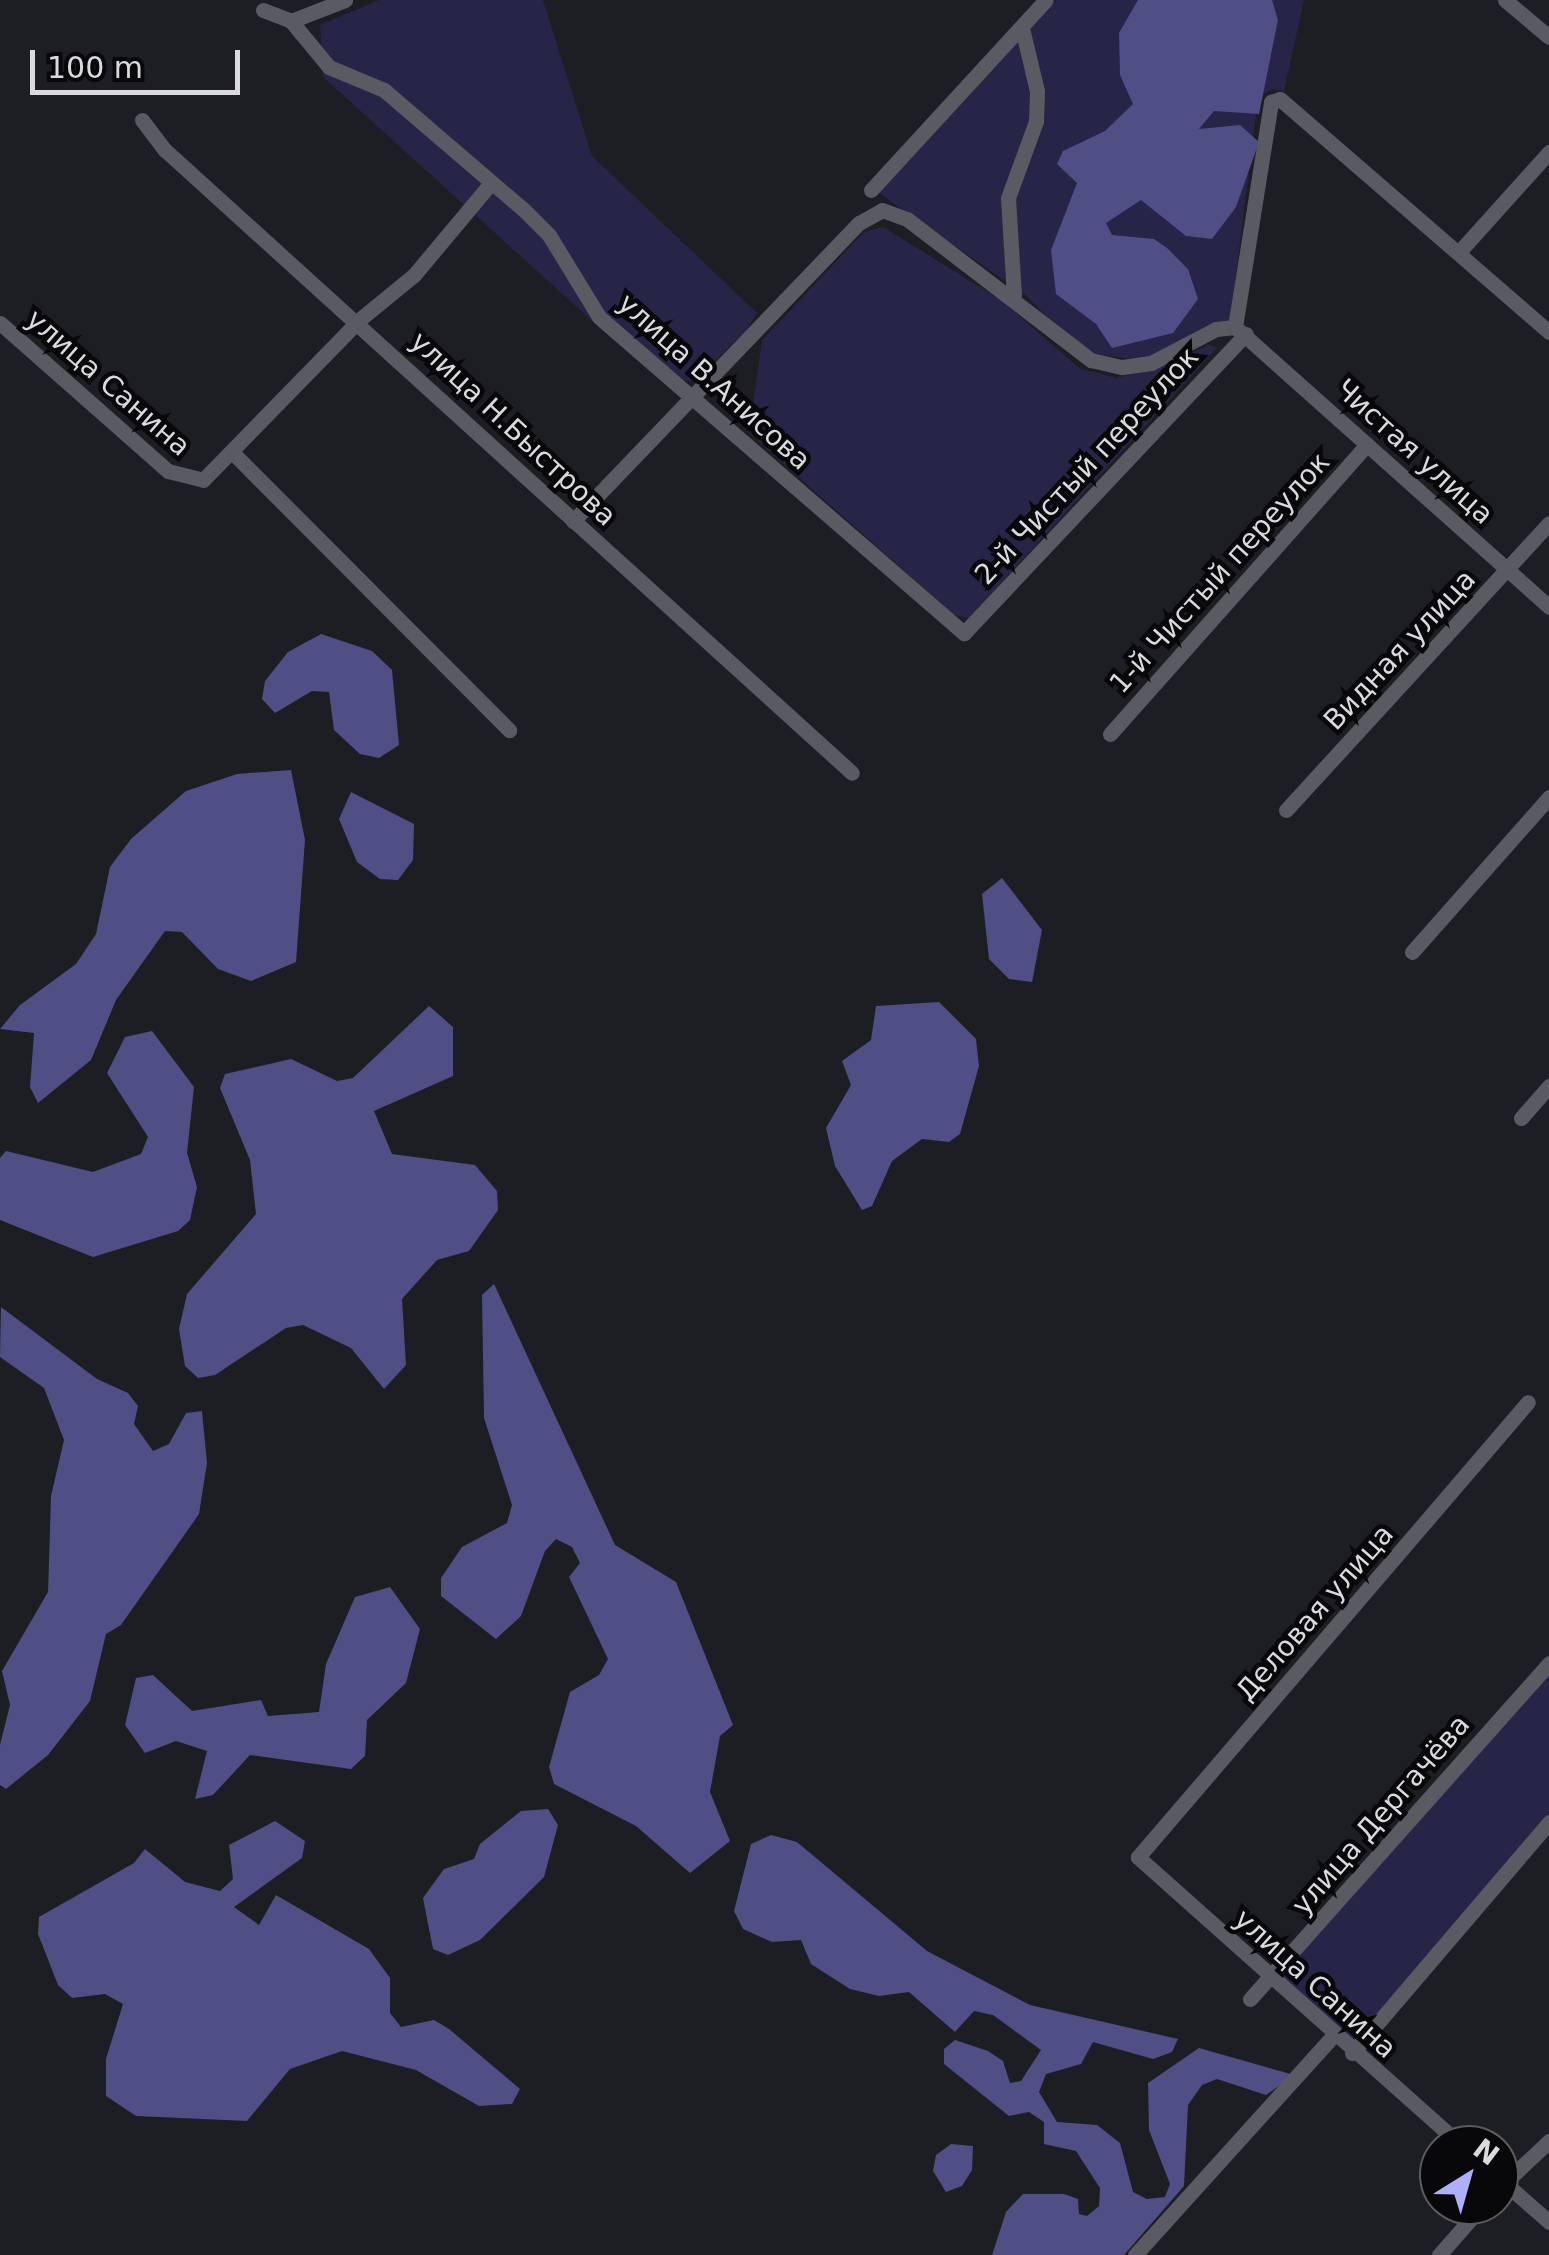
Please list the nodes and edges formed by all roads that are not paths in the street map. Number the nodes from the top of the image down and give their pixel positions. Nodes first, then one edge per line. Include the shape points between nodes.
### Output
1 (1046, 0) edge
2 (1505, 0) edge
3 (337, 2) edge
4 (262, 10) dead end
5 (291, 21) junction
6 (1022, 28) junction
7 (1549, 36) edge
8 (142, 120) dead end
9 (1549, 152) edge
10 (490, 184) junction
11 (871, 190) dead end
12 (1459, 252) junction
13 (1014, 296) junction
14 (359, 320) junction
15 (0, 323) edge
16 (1240, 330) junction
17 (1549, 332) edge
18 (691, 395) junction
19 (1367, 445) junction
20 (234, 454) junction
21 (574, 521) junction
22 (1549, 522) edge
23 (1508, 571) junction
24 (1549, 606) edge
25 (964, 633) joint
26 (509, 730) dead end
27 (1110, 734) dead end
28 (852, 773) dead end
29 (1549, 797) edge
30 (1286, 810) dead end
31 (1412, 952) dead end
32 (1549, 1086) edge
33 (1520, 1118) dead end
34 (1528, 1402) dead end
35 (1549, 1663) edge
36 (1549, 1822) edge
37 (1138, 1857) joint
38 (1270, 1978) junction
39 (1250, 1999) dead end
40 (1333, 2036) junction
41 (1352, 2052) junction
42 (1438, 2125) edge
43 (1549, 2141) edge
44 (1519, 2167) edge
45 (1519, 2198) edge
46 (1549, 2222) edge
47 (1465, 2225) edge
48 (1135, 2255) edge
49 (1439, 2255) edge

1 - 6 street
2 - 7 street
3 - 5 street
4 - 5 street
5 - 10 street, улица В.Анисова via 329,68 384,90
6 - 11 street
6 - 13 street via 1032,58 1036,120 1006,221
8 - 14 street, улица Н.Быстрова via 166,150
9 - 12 street
10 - 14 street, улица Санина via 414,274
10 - 18 street, улица В.Анисова via 549,235 599,317
12 - 16 street via 1291,104 1270,102
12 - 17 street
13 - 16 street via 1064,345 1122,367 1151,363 1216,328
13 - 18 street via 908,220 882,210 859,222
14 - 20 street, улица Санина
14 - 21 street, улица Н.Быстрова
15 - 20 street, улица Санина via 178,478 203,480
16 - 19 street, Чистая улица
16 - 25 street, 2-й Чистый переулок
18 - 21 street
18 - 25 street, улица В.Анисова
19 - 23 street, Чистая улица
19 - 27 street, 1-й Чистый переулок
20 - 26 street
21 - 28 street, улица Н.Быстрова
22 - 23 street, Видная улица
23 - 24 street, Чистая улица
23 - 30 street, Видная улица
29 - 31 street
32 - 33 street
34 - 37 street, Деловая улица
35 - 38 street, улица Дергачёва
36 - 41 street
37 - 38 street, улица Санина
38 - 39 street, улица Дергачёва
38 - 40 street, улица Санина
40 - 41 street, улица Санина
40 - 48 street
41 - 42 street, улица Санина
43 - 44 street
45 - 46 street
47 - 49 street

